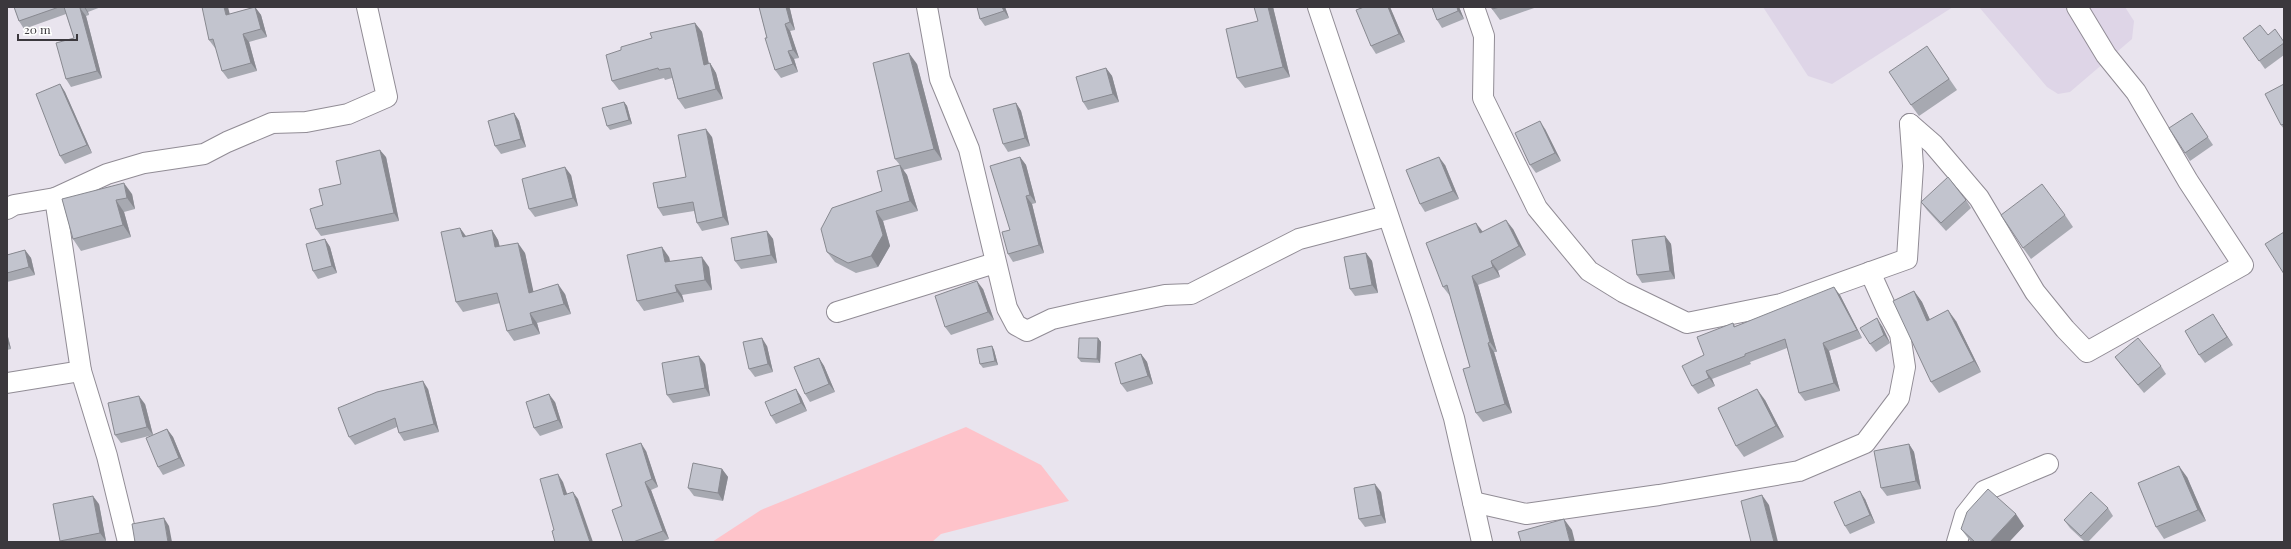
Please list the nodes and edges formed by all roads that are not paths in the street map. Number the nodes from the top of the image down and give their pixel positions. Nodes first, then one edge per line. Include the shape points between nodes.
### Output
1 (367, 7) edge
2 (927, 7) edge
3 (1318, 7) edge
4 (1474, 7) edge
5 (2077, 7) edge
6 (55, 198) junction
7 (7, 209) edge
8 (1387, 216) junction
9 (995, 263) junction
10 (1870, 272) junction
11 (837, 312) dead end
12 (81, 371) junction
13 (7, 383) edge
14 (2048, 464) dead end
15 (1473, 502) junction
16 (128, 542) edge
17 (1482, 542) edge
18 (1957, 542) edge

1 - 6 street via 387,97 348,114 306,122 272,123 204,154 144,163 107,174
2 - 9 street via 940,79 969,149
3 - 8 street
4 - 10 street via 1484,36 1483,98 1537,208 1589,272 1623,292 1687,323 1781,304
5 - 10 street via 2106,55 2136,92 2188,181 2243,265 2087,352 2035,292 1979,198 1932,144 1910,124 1913,166 1907,259
6 - 7 street via 14,205
6 - 12 street
8 - 9 street via 1299,239 1191,294 1165,296 1052,319 1027,331 1016,325 1007,308
8 - 15 street via 1454,418
9 - 11 street
10 - 15 street via 1900,334 1905,367 1899,398 1865,443 1800,471 1659,496 1526,514
12 - 13 street
12 - 16 street via 107,456
14 - 18 street via 1984,491 1965,515
15 - 17 street

